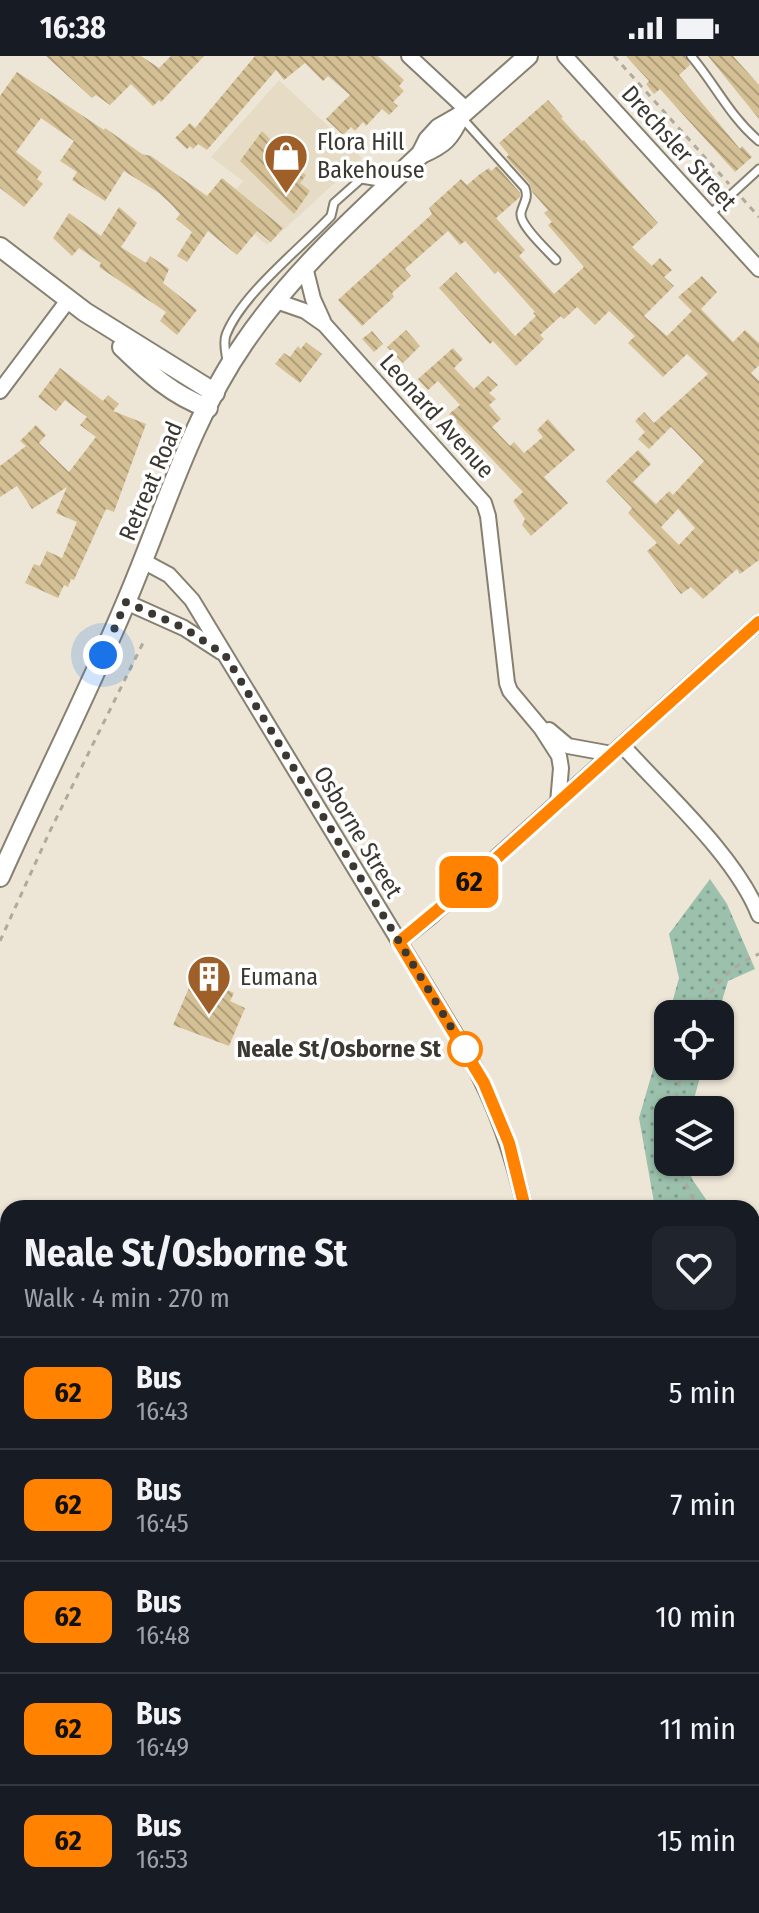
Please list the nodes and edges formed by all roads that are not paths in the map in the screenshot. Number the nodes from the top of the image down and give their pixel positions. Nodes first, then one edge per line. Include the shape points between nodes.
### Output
1 (409, 56) edge
2 (528, 56) edge
3 (565, 56) edge
4 (691, 56) edge
5 (464, 113) junction
6 (759, 141) edge
7 (759, 169) edge
8 (389, 184) junction
9 (710, 214) junction
10 (0, 247) edge
11 (556, 260) dead end
12 (305, 267) junction
13 (759, 269) edge
14 (69, 299) junction
15 (276, 301) junction
16 (325, 325) junction
17 (228, 367) junction
18 (0, 391) edge
19 (211, 401) junction
20 (143, 561) junction
21 (126, 602) junction
22 (759, 622) edge
23 (225, 655) junction
24 (541, 728) junction
25 (617, 750) junction
26 (558, 803) junction
27 (5, 854) edge
28 (0, 877) edge
29 (759, 915) edge
30 (399, 942) junction
31 (523, 1200) edge

1 - 5 street
2 - 5 street, Retreat Road
3 - 9 street, Drechsler Street
4 - 6 lane
5 - 8 street, Retreat Road via 436,131 421,154
5 - 11 lane via 525,188 522,222
7 - 9 lane
8 - 12 street, Retreat Road
8 - 17 lane via 361,179 334,203 331,216 238,315 225,337
9 - 13 street, Drechsler Street
10 - 14 street
12 - 15 street, Retreat Road
12 - 16 street, Leonard Avenue
14 - 18 street
14 - 19 street
15 - 16 street, Leonard Avenue
15 - 17 street, Retreat Road
16 - 24 street, Leonard Avenue via 484,503 507,683
17 - 19 street, Retreat Road
19 - 20 street, Retreat Road
20 - 21 street, Retreat Road
20 - 23 street, Osborne Street via 181,586
21 - 23 street, Osborne Street via 184,628
21 - 27 street, Retreat Road
22 - 25 street
23 - 30 street, Osborne Street
24 - 25 street, Leonard Avenue via 568,746
24 - 26 street, Leonard Avenue via 560,760
25 - 26 street
25 - 29 street via 710,842
26 - 30 street
27 - 28 street, Retreat Road
30 - 31 street, Osborne Street via 484,1083 509,1143

